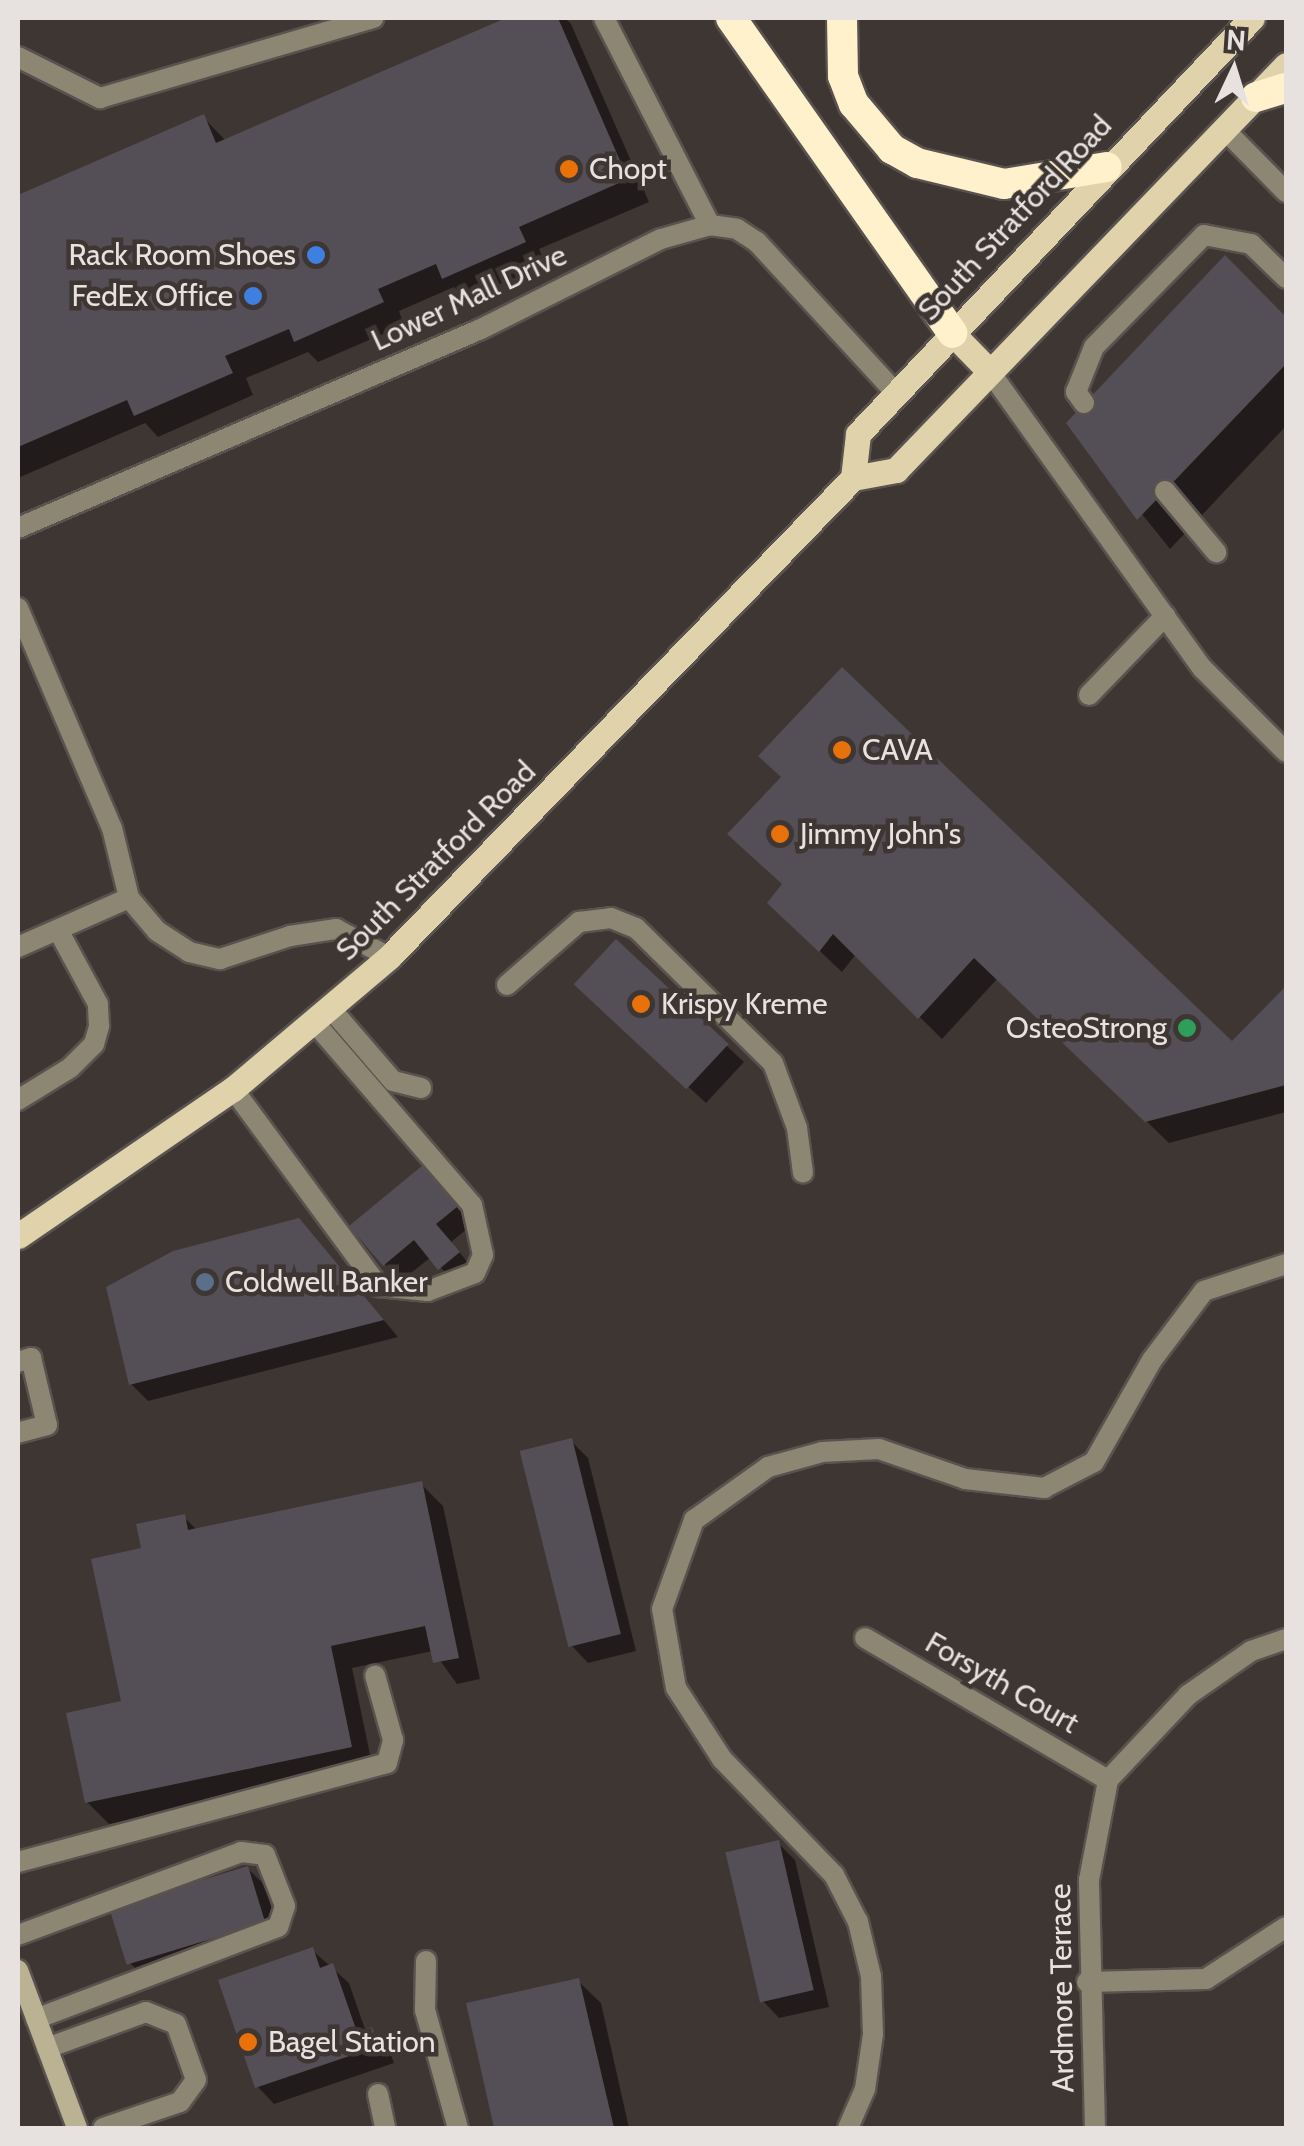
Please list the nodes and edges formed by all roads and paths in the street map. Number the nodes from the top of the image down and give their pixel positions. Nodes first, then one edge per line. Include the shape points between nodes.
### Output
1 (374, 18) edge
2 (604, 18) edge
3 (730, 18) edge
4 (842, 18) edge
5 (1252, 18) edge
6 (18, 57) edge
7 (1286, 65) edge
8 (1286, 88) edge
9 (1256, 97) junction
10 (1224, 130) junction
11 (1107, 167) junction
12 (1286, 192) edge
13 (710, 225) junction
14 (1286, 278) edge
15 (952, 333) junction
16 (990, 372) junction
17 (896, 393) junction
18 (1084, 403) dead end
19 (853, 478) junction
20 (1165, 492) dead end
21 (18, 528) edge
22 (1216, 552) dead end
23 (18, 608) edge
24 (1165, 616) junction
25 (1089, 695) dead end
26 (1286, 752) edge
27 (129, 898) junction
28 (58, 930) junction
29 (18, 947) edge
30 (388, 958) junction
31 (506, 985) dead end
32 (323, 1016) junction
33 (232, 1088) junction
34 (422, 1088) dead end
35 (18, 1100) edge
36 (803, 1172) dead end
37 (18, 1236) edge
38 (1286, 1264) edge
39 (18, 1362) edge
40 (23, 1426) edge
41 (865, 1638) dead end
42 (1286, 1639) edge
43 (375, 1675) dead end
44 (1108, 1780) junction
45 (18, 1862) edge
46 (1286, 1927) edge
47 (18, 1934) edge
48 (426, 1961) dead end
49 (18, 1970) edge
50 (1087, 1982) junction
51 (36, 2020) junction
52 (47, 2048) junction
53 (378, 2094) dead end
54 (78, 2128) edge
55 (103, 2128) edge
56 (385, 2128) edge
57 (458, 2128) edge
58 (848, 2128) edge
59 (1094, 2128) edge

1 - 6 street via 100,98
2 - 13 street
3 - 15 highway
4 - 11 highway via 843,76 854,104 892,149 916,163 1004,184
5 - 11 main road, South Stratford Road
7 - 9 main road
8 - 9 highway
9 - 10 main road
10 - 12 street
10 - 16 main road
11 - 15 main road, South Stratford Road
13 - 17 street via 738,229 756,242
13 - 21 street, Lower Mall Drive via 661,239 481,329
14 - 18 street via 1251,244 1204,235 1094,347 1076,392
15 - 16 main road
15 - 17 main road, South Stratford Road
16 - 19 main road via 896,470
16 - 24 street
17 - 19 main road, South Stratford Road via 858,434
19 - 30 main road, South Stratford Road
20 - 22 street
23 - 27 street via 112,828
24 - 25 street
24 - 26 street via 1203,669
27 - 28 street
27 - 30 street via 172,942 210,959 336,929
28 - 29 street
28 - 35 street via 98,1004 99,1026 94,1044 70,1068
30 - 32 main road, South Stratford Road
31 - 36 street via 579,922 611,918 636,928 773,1063 798,1128
32 - 33 main road, South Stratford Road
32 - 33 street via 472,1206 483,1254 474,1273 428,1291 378,1286
32 - 34 street via 393,1081
33 - 37 main road, South Stratford Road
38 - 58 street via 1204,1292 1152,1360 1094,1462 1044,1488 965,1479 879,1449 822,1452 768,1467 694,1520 662,1609 676,1688 722,1758 800,1832 858,1922 871,1976 873,2034 865,2088
39 - 40 street via 31,1358 47,1425
41 - 44 street, Forsyth Court
42 - 44 street via 1251,1651 1188,1694
43 - 45 street via 393,1740 387,1764
44 - 50 street, Ardmore Terrace via 1089,1880
46 - 50 street via 1206,1979
47 - 51 street via 241,1852 265,1854 285,1906 278,1927
48 - 57 street via 425,2010
49 - 51 street
50 - 59 street, Ardmore Terrace
51 - 52 street
52 - 54 street
52 - 55 street via 146,2012 176,2024 196,2080 180,2102
53 - 56 street

